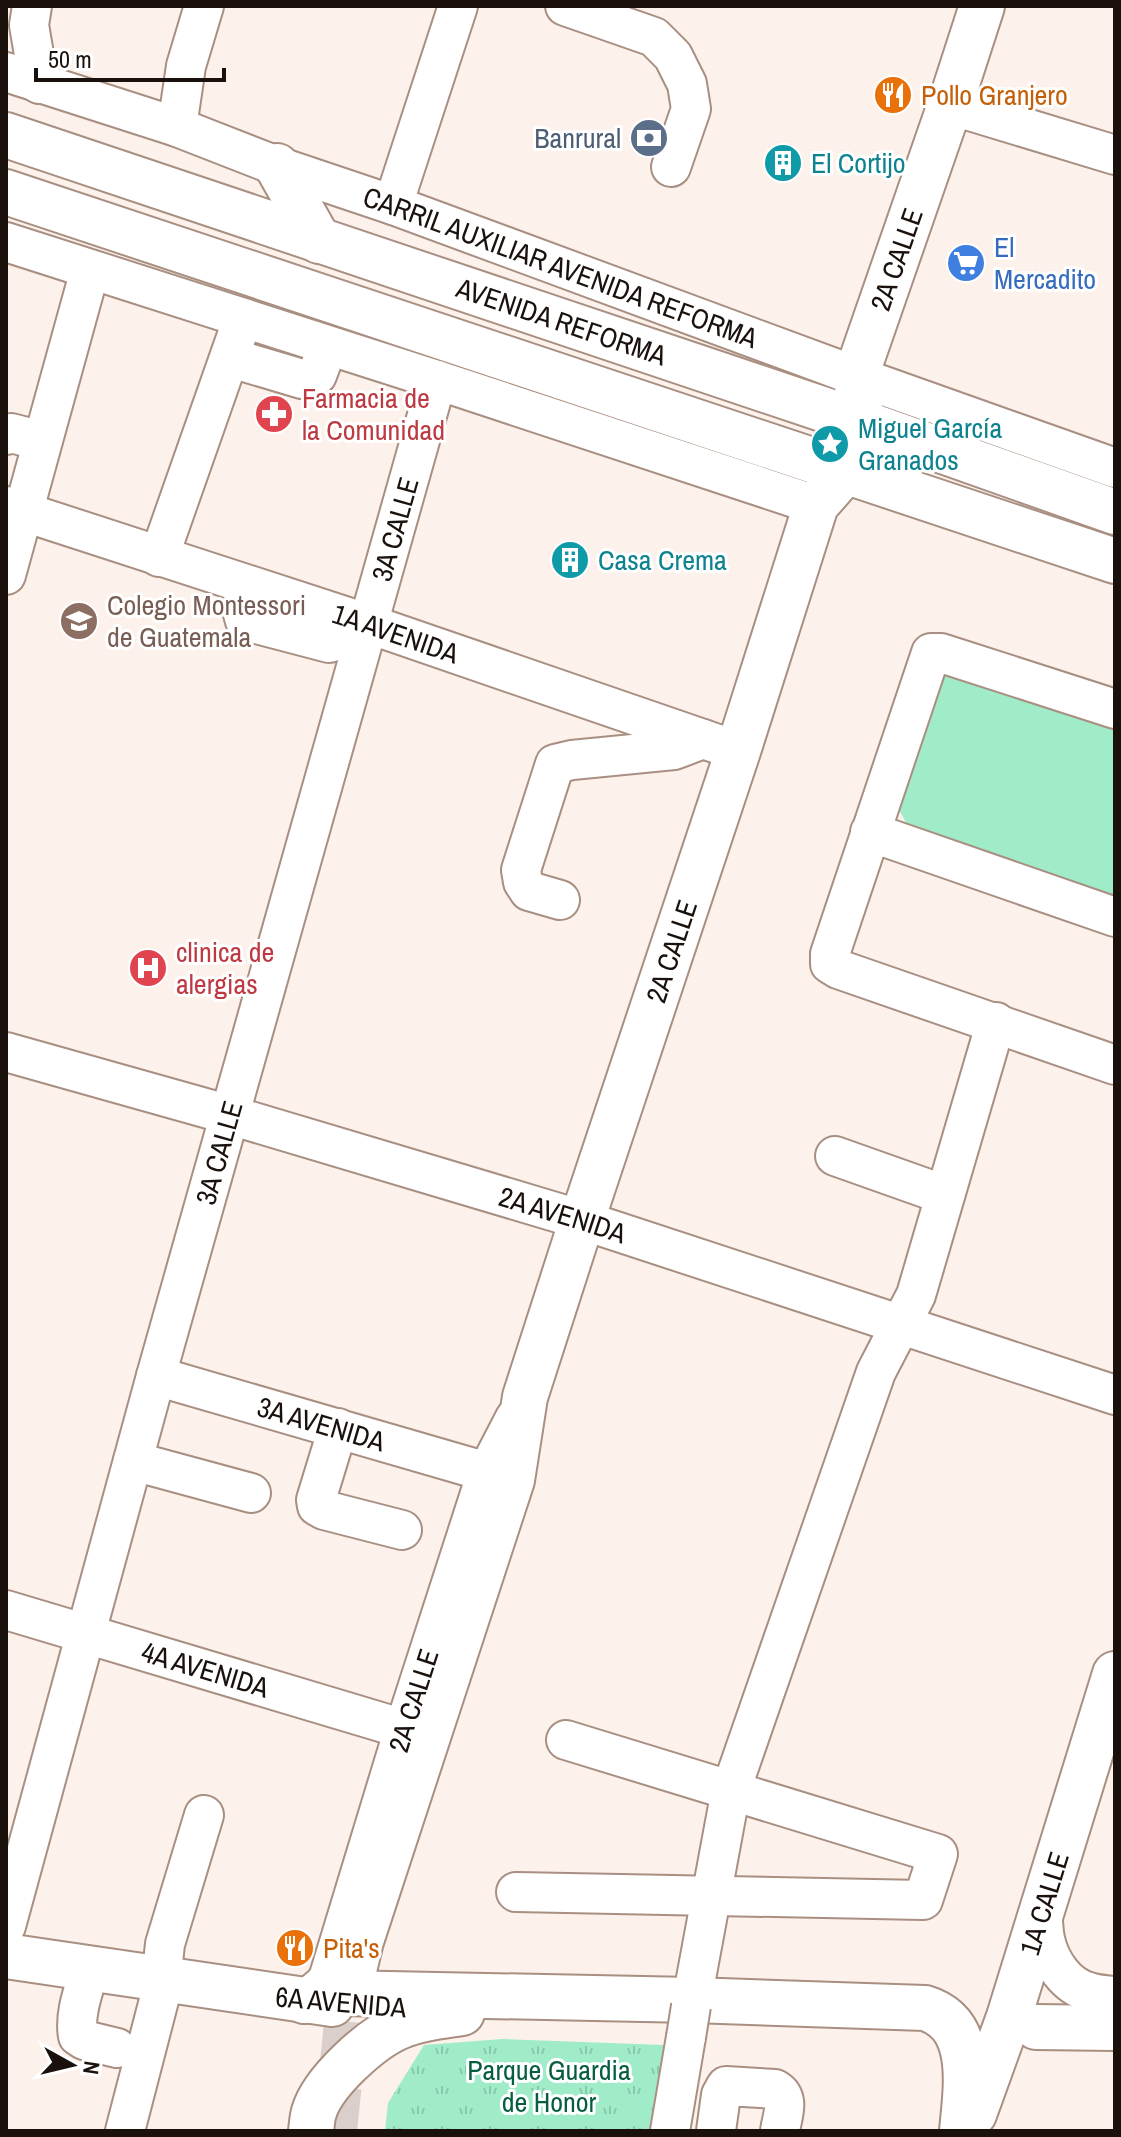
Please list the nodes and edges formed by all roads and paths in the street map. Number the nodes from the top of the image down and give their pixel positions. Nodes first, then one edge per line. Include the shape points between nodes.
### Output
1 (32, 6) edge
2 (204, 6) edge
3 (458, 6) edge
4 (565, 6) edge
5 (982, 6) edge
6 (22, 78) edge
7 (950, 105) junction
8 (177, 127) junction
9 (6, 135) edge
10 (1115, 155) edge
11 (277, 166) junction
12 (671, 167) dead end
13 (6, 192) edge
14 (393, 205) junction
15 (6, 217) edge
16 (81, 217) junction
17 (319, 241) junction
18 (6, 242) edge
19 (90, 270) junction
20 (243, 318) junction
21 (328, 346) junction
22 (231, 358) junction
23 (856, 376) junction
24 (437, 380) junction
25 (841, 416) junction
26 (24, 438) edge
27 (826, 466) junction
28 (1115, 468) edge
29 (816, 505) junction
30 (14, 509) edge
31 (1115, 512) edge
32 (159, 557) junction
33 (1115, 561) edge
34 (6, 575) edge
35 (365, 628) junction
36 (1115, 709) edge
37 (720, 745) junction
38 (870, 832) junction
39 (560, 900) dead end
40 (1115, 917) edge
41 (996, 1022) junction
42 (6, 1052) edge
43 (1115, 1065) edge
44 (230, 1115) junction
45 (835, 1156) dead end
46 (945, 1195) junction
47 (582, 1220) junction
48 (901, 1325) junction
49 (156, 1376) junction
50 (1115, 1395) edge
51 (525, 1397) junction
52 (338, 1428) junction
53 (133, 1461) junction
54 (487, 1472) junction
55 (251, 1493) dead end
56 (402, 1530) dead end
57 (6, 1610) edge
58 (85, 1633) junction
59 (1115, 1674) edge
60 (404, 1729) junction
61 (566, 1740) dead end
62 (731, 1790) junction
63 (204, 1815) dead end
64 (516, 1892) dead end
65 (712, 1896) junction
66 (1042, 1907) junction
67 (6, 1926) edge
68 (6, 1956) edge
69 (355, 1966) tunnel mouth
70 (90, 1968) junction
71 (161, 1979) junction
72 (1115, 1996) edge
73 (304, 2001) junction
74 (480, 2011) junction
75 (691, 2017) junction
76 (899, 2023) dead end
77 (1036, 2027) dead end
78 (1115, 2028) edge
79 (117, 2048) dead end
80 (125, 2131) edge
81 (311, 2131) edge
82 (670, 2131) edge
83 (716, 2131) edge
84 (780, 2131) edge
85 (965, 2131) edge

1 - 6 street
2 - 8 street via 186,66
3 - 14 street
4 - 12 street via 654,37 673,56 687,84 691,109
5 - 7 main road, 2A CALLE
6 - 8 street, CARRIL AUXILIAR AVENIDA REFORMA
7 - 10 street
7 - 23 main road, 2A CALLE
8 - 11 street, CARRIL AUXILIAR AVENIDA REFORMA
9 - 17 main road, AVENIDA REFORMA
11 - 14 street, CARRIL AUXILIAR AVENIDA REFORMA
11 - 17 main road
13 - 16 main road, AVENIDA REFORMA
14 - 23 street, CARRIL AUXILIAR AVENIDA REFORMA
15 - 16 main road
16 - 27 main road, AVENIDA REFORMA
17 - 25 main road, AVENIDA REFORMA
18 - 19 street
19 - 20 street
19 - 26 street
20 - 21 street
20 - 22 street
21 - 22 street via 317,375 310,379
21 - 24 street
22 - 32 street
23 - 25 main road, 2A CALLE
23 - 28 street, CARRIL AUXILIAR AVENIDA REFORMA
24 - 29 street
24 - 35 street, 3A CALLE
25 - 27 main road, 2A CALLE via 862,444 858,455
25 - 31 main road, AVENIDA REFORMA
26 - 30 street
27 - 29 main road, 2A CALLE
27 - 33 main road, AVENIDA REFORMA
29 - 37 main road, 2A CALLE
30 - 32 street
30 - 34 street
32 - 35 street via 249,586 242,610 245,621 329,643
35 - 37 street, 1A AVENIDA
35 - 44 street, 3A CALLE
36 - 38 street via 931,653
37 - 39 street via 555,764 521,870 529,891
37 - 47 main road, 2A CALLE
38 - 40 street
38 - 41 street via 830,964
41 - 43 street
41 - 46 street
42 - 44 street, 2A AVENIDA
44 - 47 street, 2A AVENIDA
44 - 49 street, 3A CALLE
45 - 46 street
46 - 48 street via 916,1295
47 - 48 street, 2A AVENIDA
47 - 51 main road, 2A CALLE
48 - 50 street, 2A AVENIDA
48 - 62 street via 876,1372
49 - 52 street, 3A AVENIDA
49 - 53 street, 3A CALLE
51 - 54 street, 2A CALLE
51 - 69 main road, 2A CALLE via 512,1480
52 - 54 street, 3A AVENIDA
52 - 56 street via 317,1506
53 - 55 street
53 - 58 street, 3A CALLE
54 - 60 street, 2A CALLE
57 - 58 street, 4A AVENIDA
58 - 60 street, 4A AVENIDA
58 - 67 street, 3A CALLE
59 - 66 main road, 1A CALLE
60 - 73 street, 2A CALLE via 328,1979
61 - 62 street
62 - 65 street
62 - 65 street via 938,1854 923,1900
63 - 71 street via 165,1944
64 - 65 street
65 - 75 street
66 - 72 street via 1045,1941 1066,1980 1089,1993
66 - 85 main road, 1A CALLE via 1000,2044
68 - 70 main road, 6A AVENIDA
70 - 71 main road, 6A AVENIDA
70 - 79 street via 78,2036
71 - 73 main road, 6A AVENIDA
71 - 80 street
73 - 74 main road, 6A AVENIDA
73 - 75 main road via 340,1993
74 - 75 main road, 6A AVENIDA
74 - 81 main road via 427,2018 383,2036 334,2079 315,2110
75 - 76 main road, 6A AVENIDA
75 - 82 street
75 - 85 main road via 934,2011 962,2042
77 - 78 main road
83 - 84 street via 726,2086 782,2092

